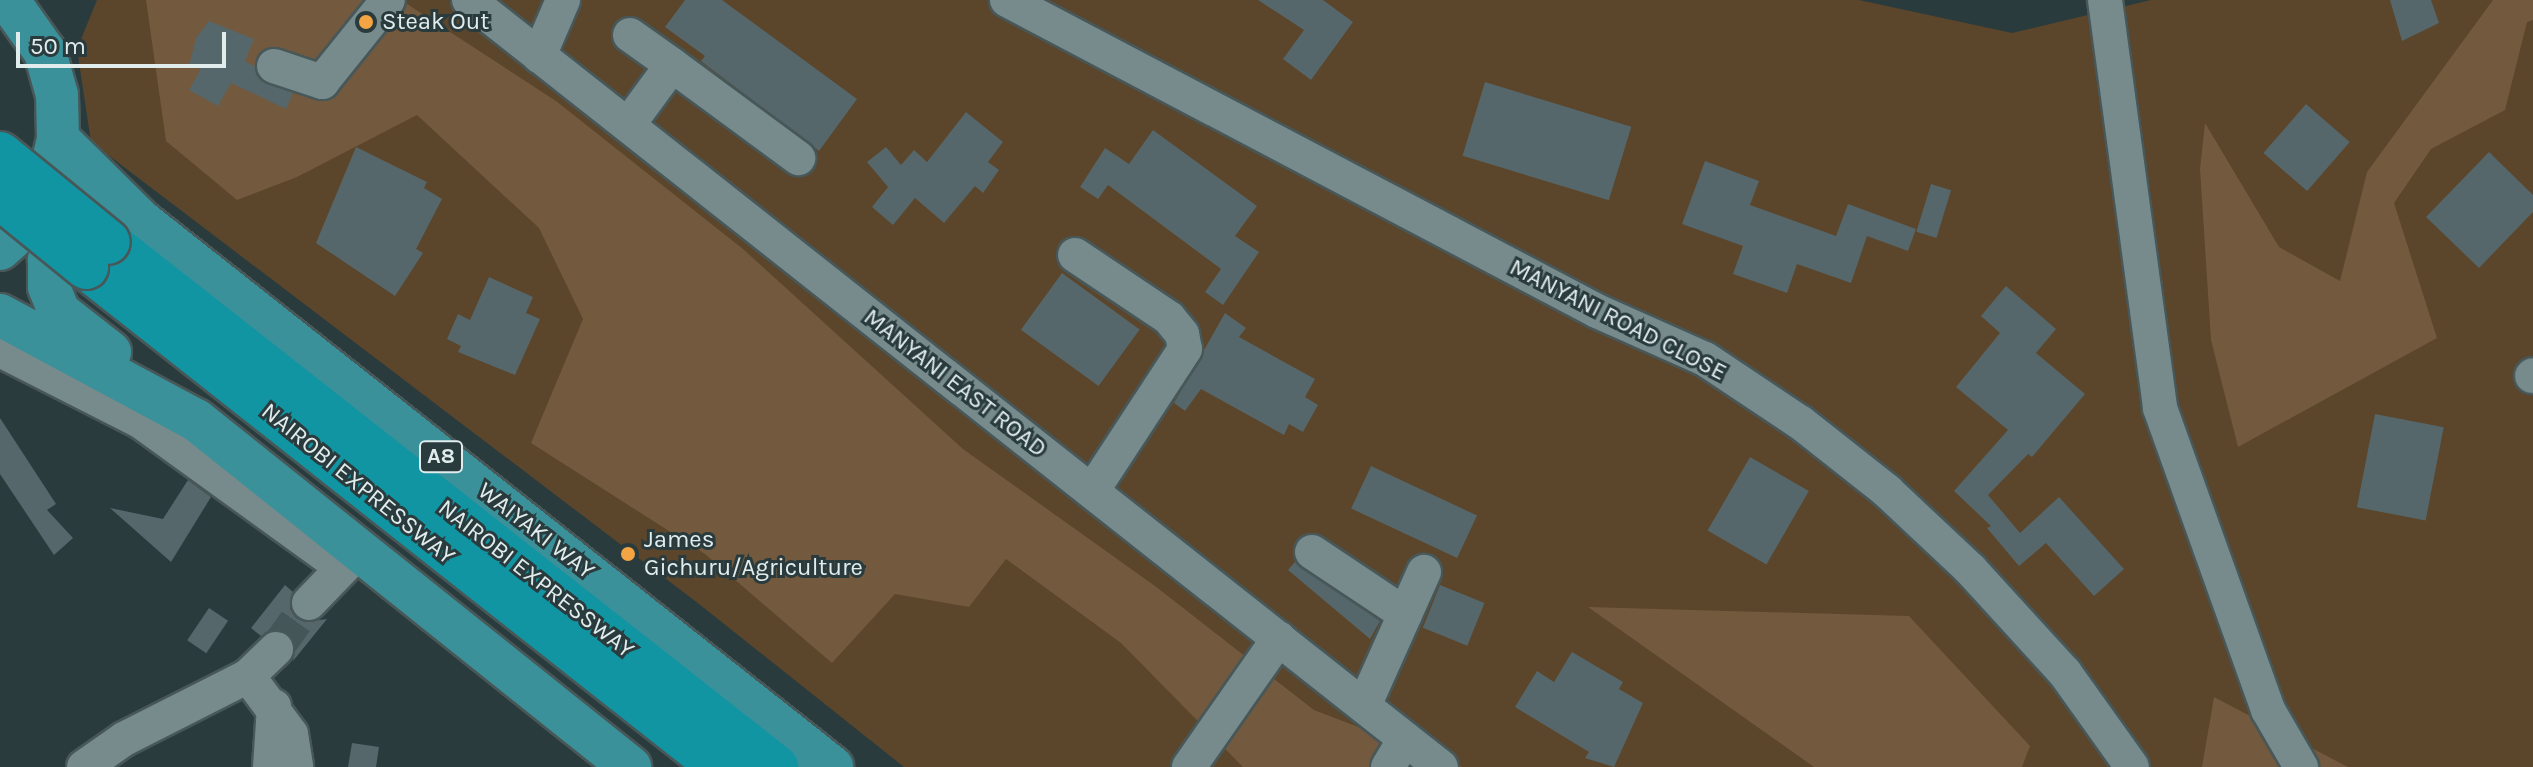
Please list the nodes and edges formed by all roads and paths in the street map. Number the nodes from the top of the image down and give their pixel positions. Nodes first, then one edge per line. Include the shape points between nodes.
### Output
1 (8, 0) edge
2 (49, 0) edge
3 (388, 0) edge
4 (469, 0) edge
5 (563, 0) edge
6 (1007, 0) edge
7 (2105, 0) edge
8 (630, 35) dead end
9 (45, 52) junction
10 (539, 56) junction
11 (672, 65) junction
12 (274, 66) dead end
13 (628, 125) junction
14 (58, 139) junction
15 (0, 154) edge
16 (798, 158) dead end
17 (0, 197) edge
18 (124, 232) junction
19 (0, 249) edge
20 (1075, 255) dead end
21 (0, 315) edge
22 (0, 350) edge
23 (196, 420) junction
24 (1092, 491) junction
25 (1312, 552) dead end
26 (349, 558) junction
27 (1424, 572) dead end
28 (309, 603) tunnel mouth
29 (1405, 614) junction
30 (1279, 638) junction
31 (276, 649) tunnel mouth
32 (248, 676) junction
33 (274, 706) junction
34 (1364, 706) junction
35 (1396, 753) edge
36 (84, 767) edge
37 (270, 767) edge
38 (296, 767) edge
39 (630, 767) edge
40 (720, 767) edge
41 (776, 767) edge
42 (832, 767) edge
43 (1189, 767) edge
44 (1441, 767) edge
45 (2132, 767) edge
46 (2301, 767) edge

1 - 9 main road
2 - 9 main road
3 - 12 street via 322,82
4 - 10 street, MANYANI EAST ROAD
5 - 10 street
6 - 45 street, MANYANI ROAD CLOSE via 1597,311 1705,359 1801,423 1887,491 1971,570 2065,673
7 - 46 street via 2160,408 2268,710
8 - 11 street
9 - 14 main road via 57,95
10 - 13 street, MANYANI EAST ROAD
11 - 13 street
11 - 16 street
13 - 24 street, MANYANI EAST ROAD
14 - 18 main road, WAIYAKI WAY / A8
14 - 19 main road via 47,186 22,229
15 - 18 highway, A8, bridge
17 - 40 highway, NAIROBI EXPRESSWAY, bridge
18 - 23 main road via 111,209 90,211 49,260 49,287 59,312
18 - 41 highway, NAIROBI EXPRESSWAY / A8
18 - 42 main road, WAIYAKI WAY / A8
20 - 24 street via 1169,318 1182,334 1185,349
21 - 23 main road
22 - 26 street via 140,421
23 - 26 main road
24 - 30 street, MANYANI EAST ROAD
25 - 29 street
26 - 28 street
26 - 39 main road
27 - 29 street
29 - 34 street
30 - 34 street, MANYANI EAST ROAD
30 - 43 street
31 - 32 street
32 - 33 street
32 - 36 street via 124,739
33 - 37 street
33 - 38 street via 291,734
34 - 35 street, MANYANI EAST ROAD
35 - 44 street, MANYANI EAST ROAD

